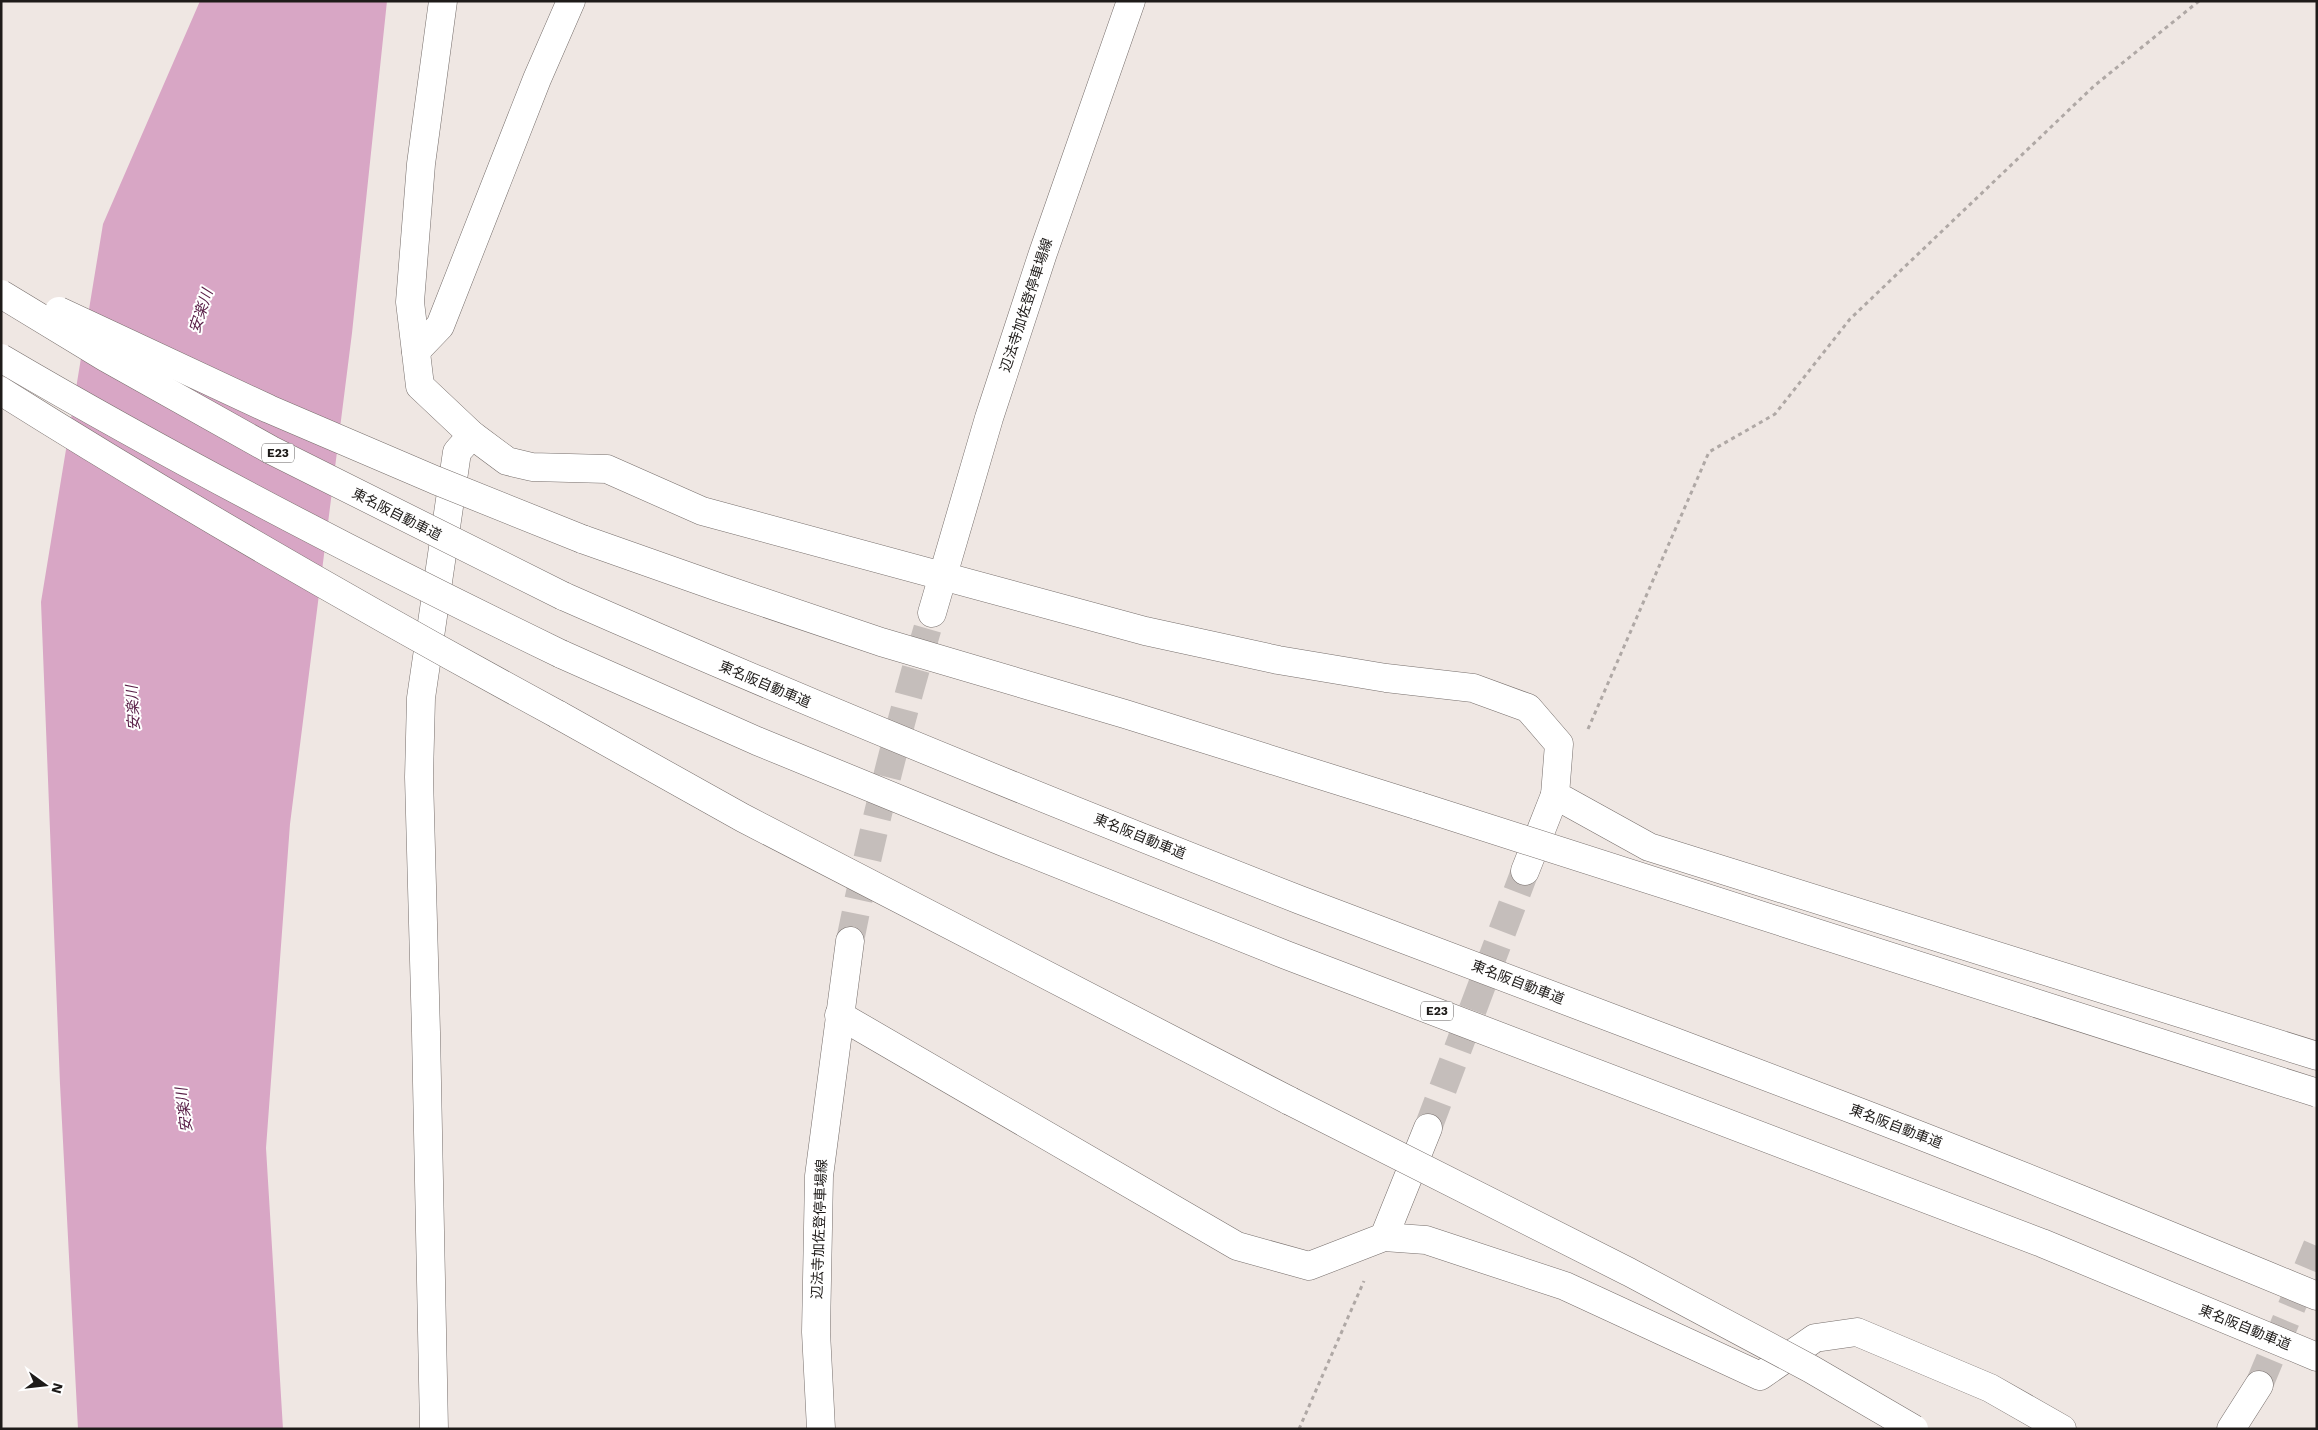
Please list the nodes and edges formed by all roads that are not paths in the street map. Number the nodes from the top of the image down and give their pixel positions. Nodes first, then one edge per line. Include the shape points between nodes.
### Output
1 (443, 1) edge
2 (570, 1) edge
3 (1131, 1) edge
4 (1, 284) edge
5 (1, 294) edge
6 (416, 352) junction
7 (1, 358) edge
8 (1, 391) edge
9 (472, 435) junction
10 (942, 578) junction
11 (932, 613) tunnel mouth
12 (1555, 795) junction
13 (1525, 871) tunnel mouth
14 (850, 941) tunnel mouth
15 (839, 1016) junction
16 (2317, 1056) edge
17 (2317, 1093) edge
18 (1428, 1128) tunnel mouth
19 (1384, 1237) junction
20 (2317, 1296) edge
21 (2317, 1357) edge
22 (2259, 1384) tunnel mouth
23 (434, 1429) edge
24 (821, 1429) edge
25 (1914, 1429) edge
26 (2062, 1429) edge
27 (2231, 1429) edge

1 - 6 main road via 421,164 410,302
2 - 6 main road via 440,326
3 - 10 main road, 辺法寺加佐登停車場線 via 1043,253 989,418
4 - 17 main road, bridge via 269,409 435,480 721,588 881,642 1420,806
5 - 20 main road, 東名阪自動車道 / E23, bridge via 105,357 271,450 563,596 771,688 1302,901 1836,1103
6 - 9 main road via 420,386
7 - 21 main road, 東名阪自動車道 / E23, bridge via 256,501 416,583 561,654 757,741 1286,954 2042,1243
8 - 25 main road, bridge via 88,446 411,635 751,823 1629,1272 1811,1369
9 - 10 main road via 507,461 532,467 607,470 702,511
9 - 23 main road via 457,452 421,698 418,777
10 - 11 main road, 辺法寺加佐登停車場線
10 - 12 main road via 1145,631 1278,660 1473,688 1528,708 1558,744
12 - 13 main road
12 - 16 main road via 1649,847
14 - 15 main road, 辺法寺加佐登停車場線
15 - 19 main road via 1236,1246 1309,1266
15 - 24 main road, 辺法寺加佐登停車場線 via 819,1176 816,1332
18 - 19 main road
19 - 26 main road via 1426,1240 1565,1286 1760,1376 1815,1338 1857,1332 1990,1388
22 - 27 main road

